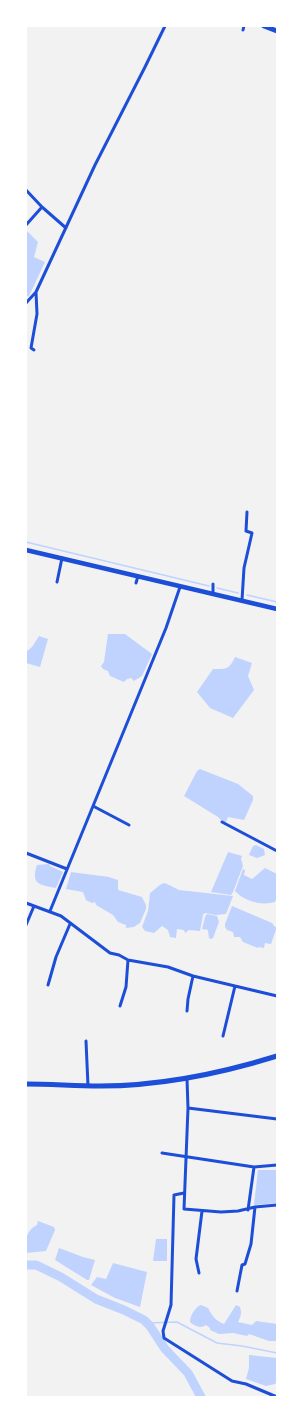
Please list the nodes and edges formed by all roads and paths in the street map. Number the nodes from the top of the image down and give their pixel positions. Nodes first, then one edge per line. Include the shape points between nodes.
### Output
1 (165, 26) edge
2 (264, 26) edge
3 (277, 31) edge
4 (26, 190) edge
5 (42, 207) junction
6 (26, 225) edge
7 (66, 228) junction
8 (36, 292) junction
9 (26, 303) edge
10 (34, 350) dead end
11 (247, 512) dead end
12 (26, 550) edge
13 (62, 558) junction
14 (138, 576) junction
15 (57, 582) dead end
16 (136, 583) dead end
17 (213, 584) dead end
18 (180, 587) junction
19 (213, 594) junction
20 (242, 600) junction
21 (277, 609) edge
22 (93, 806) junction
23 (222, 822) dead end
24 (129, 825) dead end
25 (277, 851) edge
26 (26, 853) edge
27 (67, 869) junction
28 (26, 903) edge
29 (34, 906) junction
30 (50, 912) junction
31 (70, 924) junction
32 (26, 925) edge
33 (128, 960) junction
34 (193, 976) junction
35 (48, 985) dead end
36 (235, 986) junction
37 (277, 996) edge
38 (120, 1006) dead end
39 (187, 1011) dead end
40 (223, 1036) dead end
41 (86, 1041) dead end
42 (277, 1056) edge
43 (187, 1079) junction
44 (26, 1084) edge
45 (88, 1086) junction
46 (188, 1108) junction
47 (277, 1119) edge
48 (162, 1153) dead end
49 (186, 1158) junction
50 (277, 1165) edge
51 (254, 1167) junction
52 (184, 1193) junction
53 (277, 1205) edge
54 (255, 1207) junction
55 (248, 1210) junction
56 (202, 1211) junction
57 (200, 1273) dead end
58 (237, 1291) dead end
59 (277, 1397) edge

1 - 7 street
2 - 3 main road
4 - 5 street
5 - 6 street
5 - 7 street
7 - 8 street
8 - 9 street
8 - 10 street via 37,314 31,348
11 - 20 street via 246,531 252,533 244,568
12 - 13 main road
13 - 14 main road
13 - 15 street
14 - 16 street
14 - 18 main road
17 - 19 street
18 - 19 main road
18 - 22 street via 166,628
19 - 20 main road
20 - 21 main road
22 - 24 street
22 - 27 street
23 - 25 street
26 - 27 street
27 - 30 street
28 - 29 street
29 - 30 street
29 - 32 street
30 - 31 street via 61,916
31 - 33 street via 110,953
31 - 35 street
33 - 34 street via 168,967
33 - 38 street via 126,987
34 - 36 street
34 - 39 street
36 - 37 street
36 - 40 street
41 - 45 street
42 - 43 main road via 239,1068
43 - 45 main road
43 - 46 street
44 - 45 main road
46 - 47 street
46 - 49 street
48 - 49 street
49 - 51 street
49 - 52 street
50 - 51 street
51 - 55 street
52 - 56 street via 184,1209
52 - 59 street via 174,1195 171,1305 163,1330 164,1338 232,1381
53 - 54 street
54 - 55 street
54 - 58 street via 250,1249 245,1264 242,1265
55 - 56 street
56 - 57 street via 196,1260

